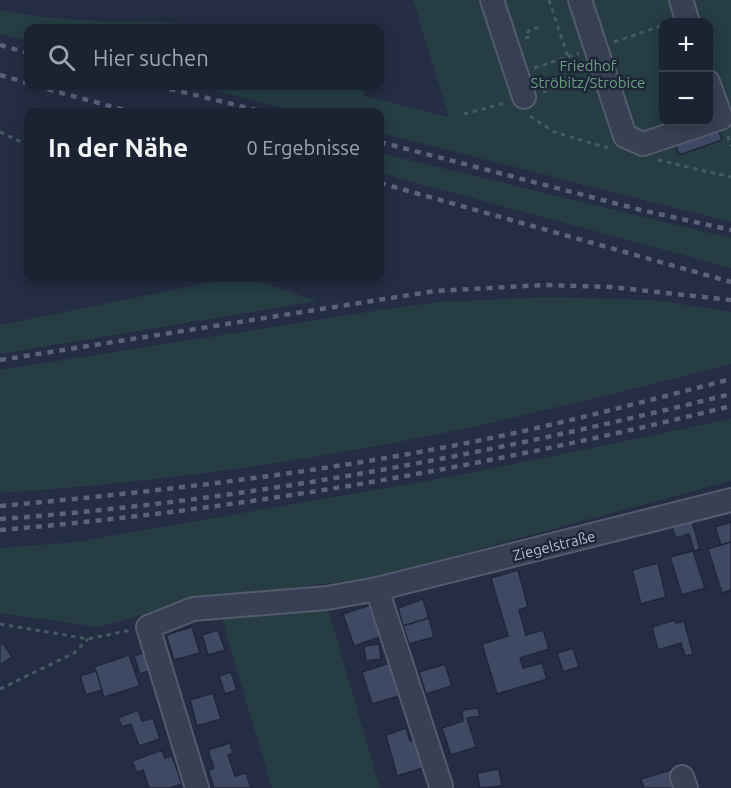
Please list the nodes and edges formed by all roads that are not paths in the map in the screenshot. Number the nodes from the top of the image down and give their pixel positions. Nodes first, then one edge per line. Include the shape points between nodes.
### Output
1 (492, 0) edge
2 (580, 0) edge
3 (681, 0) edge
4 (687, 18) edge
5 (713, 96) edge
6 (524, 97) dead end
7 (713, 121) edge
8 (697, 126) edge
9 (731, 501) edge
10 (377, 589) junction
11 (441, 786) dead end
12 (197, 788) edge

1 - 6 street
2 - 8 street via 625,136 643,144
3 - 4 street
5 - 7 street via 721,118
9 - 10 street, Ziegelstraße
10 - 11 street
10 - 12 street, Ziegelstraße via 327,598 193,609 148,627

